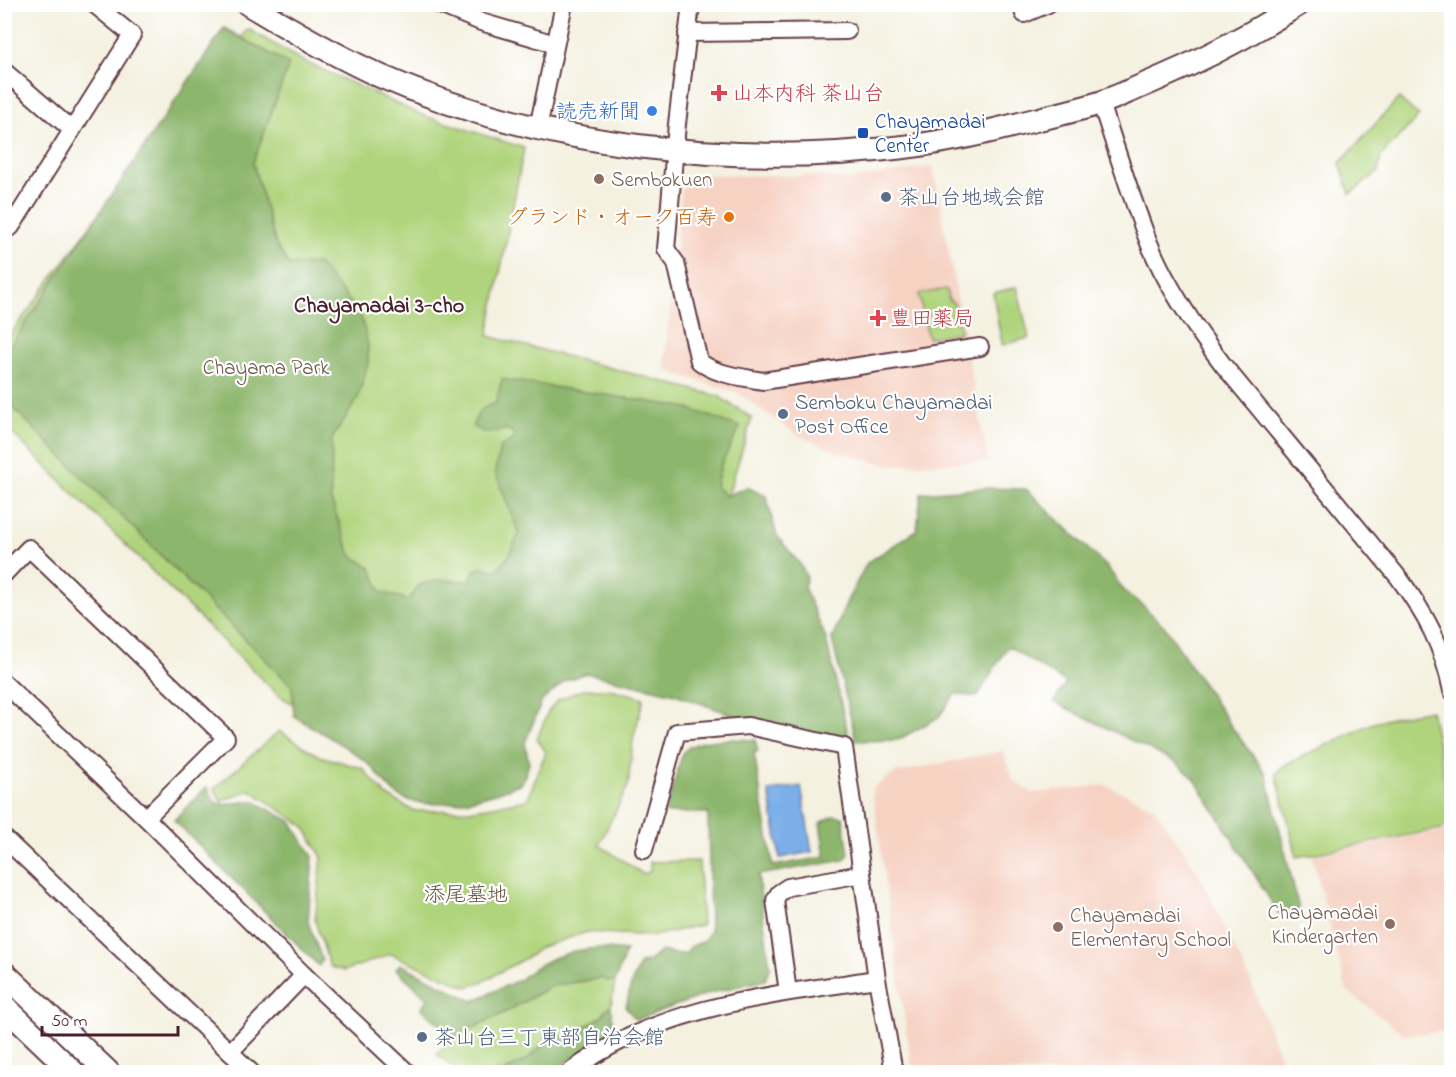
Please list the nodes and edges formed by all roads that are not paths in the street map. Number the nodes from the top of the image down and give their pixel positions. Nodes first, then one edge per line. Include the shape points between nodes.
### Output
1 (94, 4) edge
2 (248, 4) edge
3 (438, 4) edge
4 (564, 4) edge
5 (691, 4) edge
6 (1021, 4) edge
7 (1048, 4) edge
8 (1299, 4) edge
9 (847, 31) dead end
10 (687, 33) junction
11 (555, 44) junction
12 (4, 71) edge
13 (1101, 103) junction
14 (538, 128) junction
15 (72, 130) junction
16 (675, 152) junction
17 (4, 221) edge
18 (980, 347) dead end
19 (4, 574) edge
20 (4, 683) edge
21 (1452, 691) edge
22 (146, 818) junction
23 (4, 838) edge
24 (644, 850) dead end
25 (862, 874) junction
26 (4, 973) edge
27 (304, 975) junction
28 (877, 979) junction
29 (788, 992) junction
30 (4, 1006) edge
31 (230, 1052) junction
32 (74, 1072) edge
33 (108, 1072) edge
34 (251, 1072) edge
35 (407, 1072) edge
36 (570, 1072) edge
37 (894, 1072) edge

1 - 15 street via 132,35
2 - 14 street via 311,42 381,76 446,101
3 - 11 street via 481,22
4 - 11 street
5 - 10 street
6 - 7 street via 1024,14
8 - 13 street via 1232,44
9 - 10 street
10 - 16 street
11 - 14 street
12 - 15 street
13 - 16 street via 992,131 906,147 821,155
13 - 21 street via 1150,245 1177,298 1224,366 1421,607 1440,645
14 - 16 street
15 - 17 street via 11,227
16 - 18 street via 666,249 676,262 696,351 706,367 763,381
19 - 22 street via 29,548 226,738
20 - 22 street
22 - 27 street
23 - 31 street
24 - 25 street via 677,732 748,726 844,747
25 - 28 street
25 - 29 street via 788,887 779,893 775,900
26 - 33 street
27 - 31 street
27 - 35 street
28 - 29 street
28 - 37 street
29 - 36 street via 685,1014 625,1039
30 - 32 street
31 - 34 street

